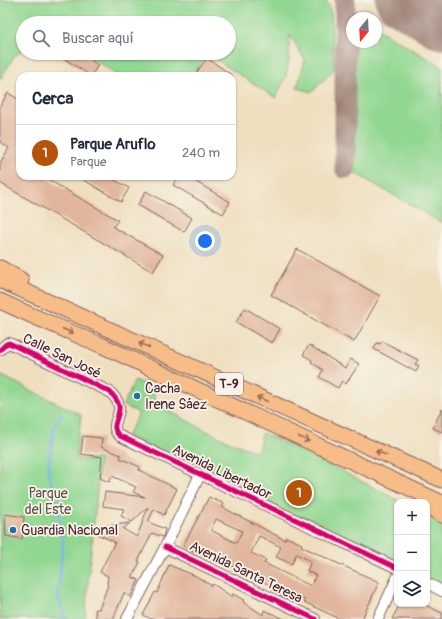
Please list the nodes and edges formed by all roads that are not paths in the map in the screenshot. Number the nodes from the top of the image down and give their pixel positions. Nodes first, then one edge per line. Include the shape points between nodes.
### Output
1 (0, 268) edge
2 (0, 280) edge
3 (0, 300) edge
4 (42, 300) junction
5 (0, 310) edge
6 (33, 316) junction
7 (0, 350) edge
8 (115, 397) joint
9 (200, 475) junction
10 (384, 476) junction
11 (441, 479) edge
12 (418, 499) edge
13 (442, 503) edge
14 (430, 507) edge
15 (442, 515) edge
16 (166, 546) junction
17 (394, 567) edge
18 (394, 584) edge
19 (430, 584) edge
20 (442, 590) edge
21 (131, 618) edge
22 (315, 619) edge
23 (378, 619) edge

1 - 4 highway via 29,284
2 - 4 highway, T-9
3 - 6 highway, T-9
11 -> 4 highway, T-9
5 - 6 highway
6 -> 10 highway, T-9
7 - 8 street, Calle San José via 9,343 110,392
8 - 9 street, Avenida Libertador via 119,406 114,425 116,433
9 - 16 street
9 - 17 street, Avenida Libertador
10 - 12 highway
10 - 13 highway, T-9
14 - 15 highway
16 - 21 street
16 - 22 street, Avenida Santa Teresa
18 - 23 street
19 - 20 street

